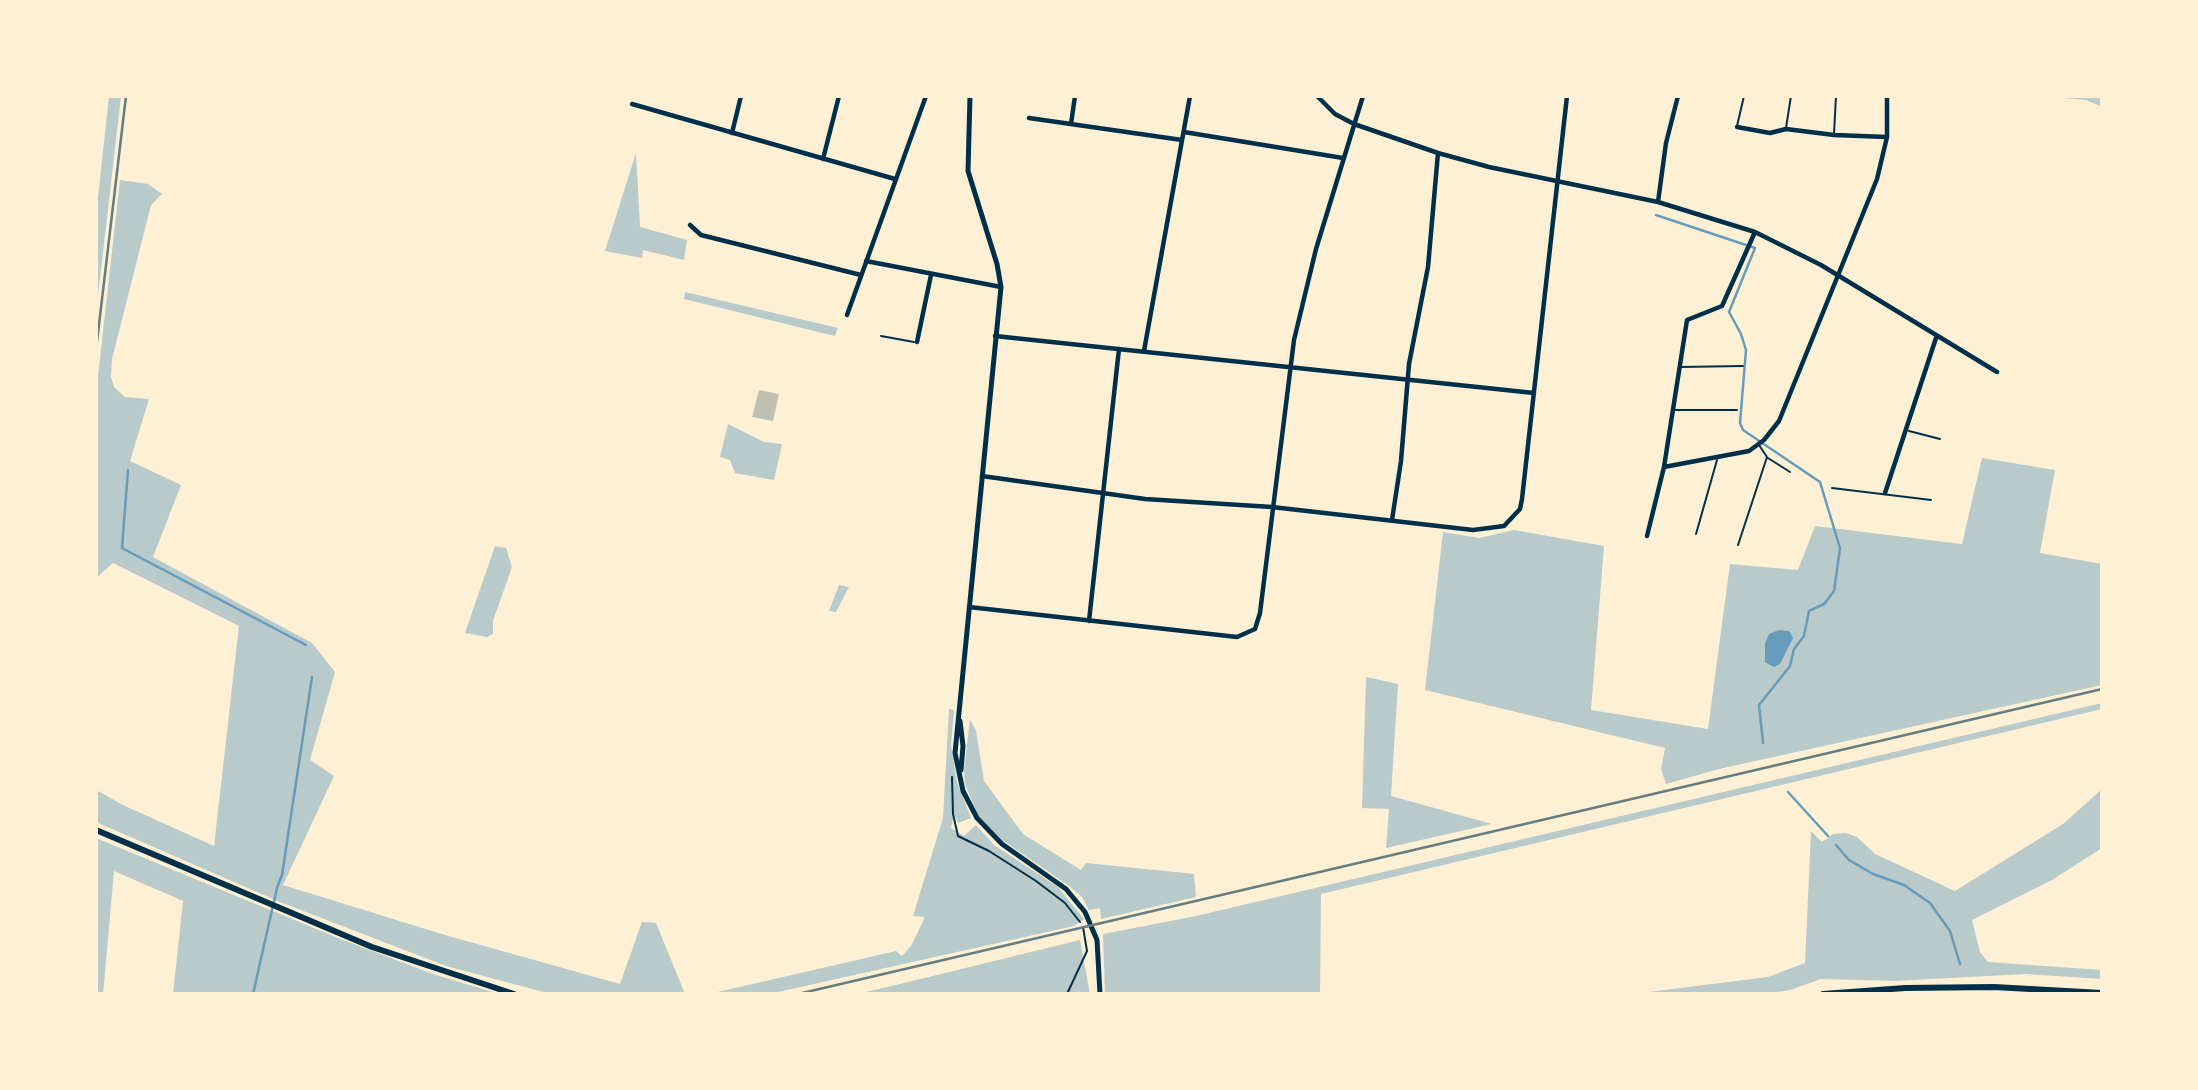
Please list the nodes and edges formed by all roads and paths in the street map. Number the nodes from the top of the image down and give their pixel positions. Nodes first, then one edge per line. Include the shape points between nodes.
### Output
1 (741, 96) edge
2 (839, 96) edge
3 (926, 96) edge
4 (970, 96) edge
5 (1075, 96) edge
6 (1190, 96) edge
7 (1317, 96) edge
8 (1363, 96) edge
9 (1567, 96) edge
10 (1678, 96) edge
11 (1744, 96) edge
12 (1791, 96) edge
13 (1836, 96) edge
14 (1887, 96) edge
15 (632, 104) dead end
16 (1029, 118) dead end
17 (1071, 124) junction
18 (1354, 124) junction
19 (1737, 127) joint
20 (1786, 129) junction
21 (1184, 132) junction
22 (732, 133) junction
23 (1833, 135) junction
24 (1887, 137) junction
25 (1182, 140) junction
26 (1437, 153) junction
27 (1343, 158) junction
28 (823, 159) junction
29 (895, 179) junction
30 (1558, 181) junction
31 (1658, 202) junction
32 (690, 225) dead end
33 (1755, 233) junction
34 (866, 261) junction
35 (861, 275) junction
36 (930, 275) junction
37 (1839, 276) junction
38 (1001, 287) junction
39 (847, 315) dead end
40 (881, 336) dead end
41 (995, 336) junction
42 (1936, 338) junction
43 (917, 342) junction
44 (925, 344) dead end
45 (1119, 349) junction
46 (1144, 351) junction
47 (1743, 366) dead end
48 (1289, 367) junction
49 (1679, 367) junction
50 (1997, 372) dead end
51 (1407, 381) junction
52 (1534, 393) junction
53 (1672, 410) junction
54 (1737, 410) dead end
55 (1904, 430) junction
56 (1940, 439) dead end
57 (1761, 443) junction
58 (1767, 457) junction
59 (1718, 459) junction
60 (1664, 467) junction
61 (1790, 472) dead end
62 (981, 476) junction
63 (1832, 488) dead end
64 (1104, 493) junction
65 (1885, 493) junction
66 (1931, 500) dead end
67 (1272, 507) junction
68 (1392, 520) junction
69 (1696, 534) dead end
70 (1647, 536) dead end
71 (1738, 545) dead end
72 (969, 607) junction
73 (1089, 621) junction
74 (953, 809) dead end
75 (96, 830) edge
76 (2102, 993) edge
77 (514, 994) edge
78 (1067, 994) edge
79 (1098, 994) edge
80 (1823, 994) edge

1 - 22 street
2 - 28 street
3 - 29 street
4 - 38 street via 968,171
5 - 17 street
6 - 21 street
7 - 18 street
8 - 18 street
9 - 30 street
10 - 31 street via 1665,143
11 - 19 lane
12 - 20 lane
13 - 23 lane
14 - 24 street
15 - 22 street
16 - 17 street
17 - 25 street
18 - 26 street
18 - 27 street
19 - 20 street via 1770,133
20 - 23 street
21 - 25 street
21 - 27 street
22 - 28 street
23 - 24 street
24 - 37 street via 1870,198
25 - 46 street
26 - 30 street
26 - 51 street via 1428,267
27 - 48 street via 1309,274
28 - 29 street
29 - 34 street
30 - 31 street
30 - 52 street
31 - 33 street
32 - 35 street via 701,235
33 - 37 street
33 - 49 street via 1722,306 1687,320
34 - 35 street
34 - 36 street
35 - 39 street
36 - 38 street
36 - 43 street
37 - 42 street
37 - 57 street via 1779,421
38 - 41 street
40 - 43 lane
41 - 45 street
41 - 62 street
42 - 50 street
42 - 55 street
43 - 44 lane
45 - 46 street
45 - 64 street
46 - 48 street
47 - 49 lane
48 - 51 street
48 - 67 street
49 - 53 street
51 - 52 street
51 - 68 street
52 - 68 street via 1522,499 1504,526 1487,530
53 - 54 lane
53 - 60 street
55 - 56 lane
55 - 65 street
57 - 58 lane
57 - 59 street
58 - 61 lane
58 - 71 lane
59 - 60 street
59 - 69 lane
60 - 70 street
62 - 64 street
62 - 72 street
63 - 65 lane
64 - 67 street
64 - 73 street
65 - 66 lane
67 - 68 street
67 - 73 street via 1260,612 1251,633 1237,637
72 - 73 street
72 - 79 street via 960,720 960,773 966,799 985,828 1066,888 1085,912 1097,940
74 - 78 path via 958,836 1037,881 1072,910 1082,925 1087,942 1077,978
75 - 77 main road via 359,942
76 - 80 main road via 1970,988

